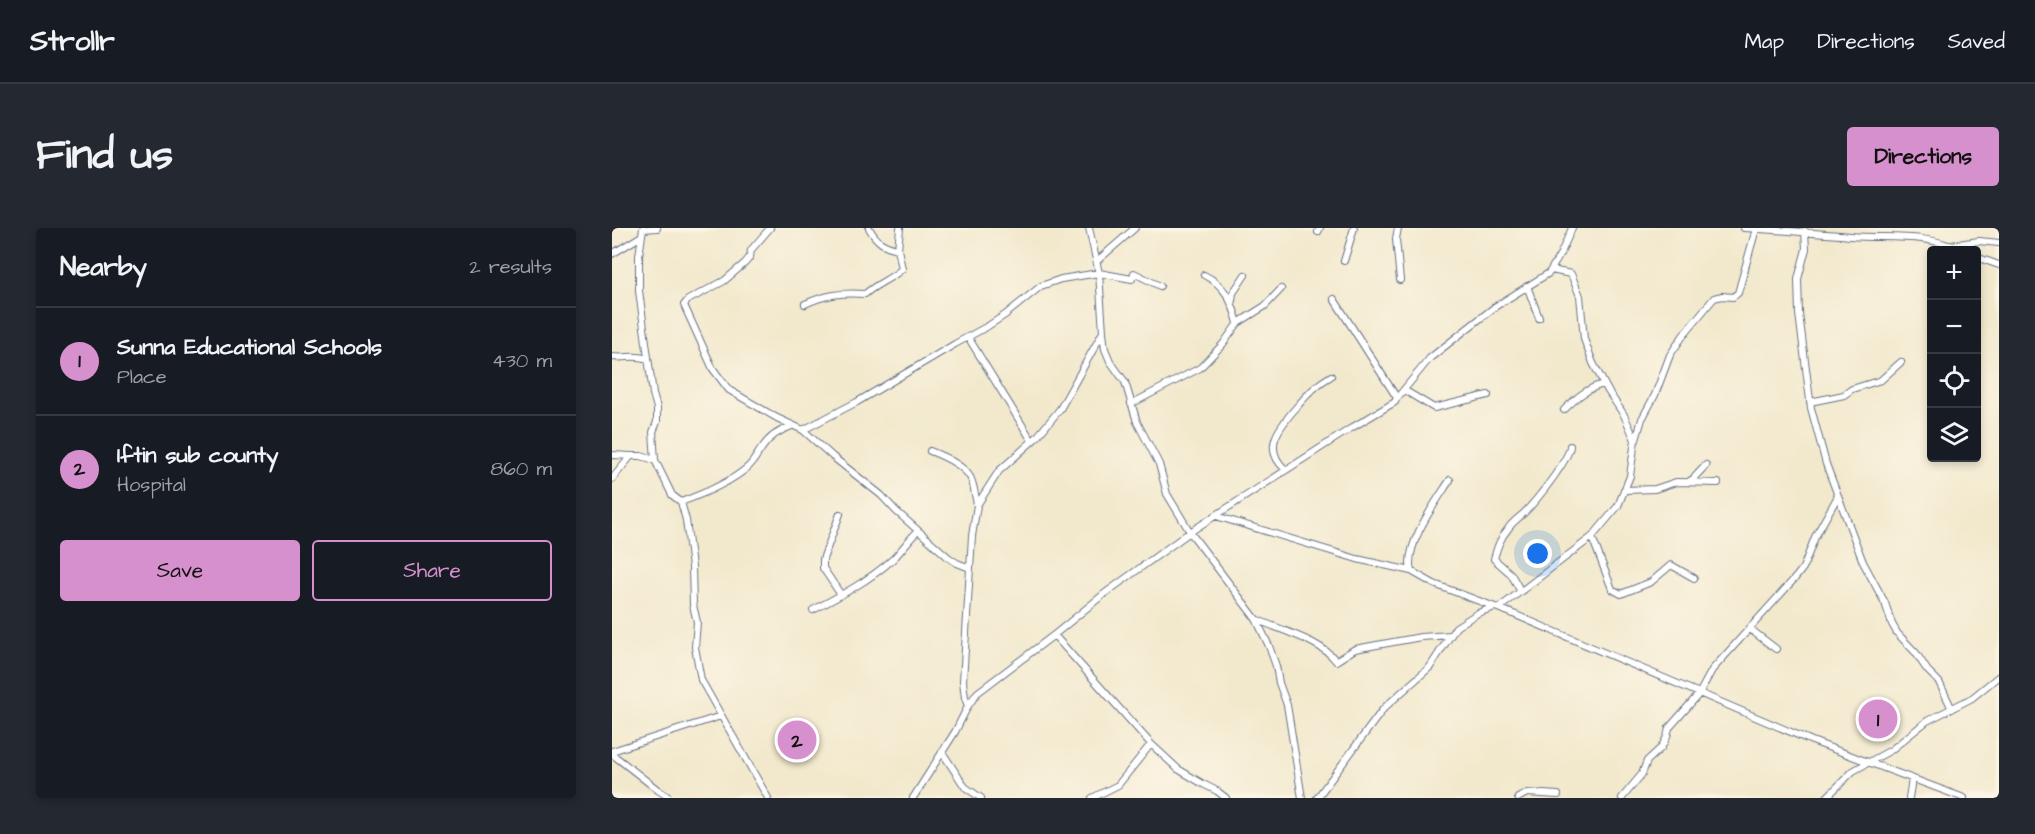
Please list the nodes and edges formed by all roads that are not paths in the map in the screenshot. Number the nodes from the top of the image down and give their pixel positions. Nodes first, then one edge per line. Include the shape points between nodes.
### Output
1 (657, 228) edge
2 (770, 228) edge
3 (869, 228) edge
4 (900, 228) edge
5 (1089, 228) edge
6 (1135, 228) edge
7 (1354, 228) edge
8 (1398, 228) edge
9 (1572, 228) edge
10 (1744, 228) edge
11 (1854, 228) edge
12 (643, 229) edge
13 (1756, 229) edge
14 (1805, 231) junction
15 (1851, 236) junction
16 (640, 237) junction
17 (1999, 243) edge
18 (1951, 245) joint
19 (898, 249) junction
20 (612, 254) edge
21 (1981, 258) edge
22 (1097, 261) junction
23 (1344, 261) dead end
24 (1999, 265) edge
25 (1551, 270) junction
26 (1099, 273) junction
27 (1204, 275) dead end
28 (1245, 275) dead end
29 (1400, 280) dead end
30 (1160, 286) dead end
31 (1527, 286) junction
32 (1281, 289) dead end
33 (1334, 299) dead end
34 (1232, 302) junction
35 (805, 304) dead end
36 (1539, 318) dead end
37 (1238, 323) junction
38 (1103, 333) junction
39 (968, 337) junction
40 (613, 359) edge
41 (648, 359) junction
42 (1901, 362) dead end
43 (1331, 376) dead end
44 (1604, 384) junction
45 (1404, 390) junction
46 (1488, 395) dead end
47 (1397, 398) junction
48 (1810, 402) junction
49 (1131, 404) junction
50 (1564, 410) dead end
51 (792, 426) junction
52 (803, 430) junction
53 (1032, 441) junction
54 (1635, 441) junction
55 (1570, 446) dead end
56 (930, 451) dead end
57 (612, 455) edge
58 (631, 456) junction
59 (655, 460) junction
60 (1706, 465) dead end
61 (1286, 470) junction
62 (612, 478) edge
63 (1450, 480) dead end
64 (1687, 482) junction
65 (1718, 483) dead end
66 (1624, 490) junction
67 (1838, 496) junction
68 (681, 502) junction
69 (977, 505) junction
70 (840, 514) dead end
71 (1216, 516) junction
72 (918, 531) junction
73 (1190, 532) junction
74 (1592, 537) junction
75 (970, 568) junction
76 (1411, 571) junction
77 (1694, 578) dead end
78 (1521, 592) junction
79 (841, 595) junction
80 (1497, 608) junction
81 (813, 610) dead end
82 (1256, 619) junction
83 (1750, 629) junction
84 (1451, 634) junction
85 (1054, 636) junction
86 (1776, 649) dead end
87 (1999, 676) edge
88 (1698, 694) junction
89 (968, 706) junction
90 (1952, 709) junction
91 (721, 716) junction
92 (1151, 744) junction
93 (612, 752) edge
94 (942, 752) junction
95 (1867, 762) junction
96 (1912, 779) junction
97 (658, 790) junction
98 (1558, 795) dead end
99 (651, 798) edge
100 (670, 798) edge
101 (768, 798) edge
102 (913, 798) edge
103 (981, 798) edge
104 (1092, 798) edge
105 (1226, 798) edge
106 (1302, 798) edge
107 (1317, 798) edge
108 (1518, 798) edge
109 (1623, 798) edge
110 (1826, 798) edge
111 (1910, 798) edge
112 (1964, 798) edge

1 - 12 street
2 - 51 street via 745,263 684,306 719,379 737,395
3 - 19 street via 884,246
4 - 19 street
5 - 22 street
6 - 22 street
7 - 23 street
8 - 29 street
9 - 25 street
10 - 13 street
11 - 15 street
12 - 16 street
13 - 14 street
13 - 54 street via 1738,293 1714,298 1675,347
14 - 15 street
14 - 48 street via 1806,249 1798,293
15 - 18 street via 1919,238
16 - 20 street
16 - 41 street via 639,291
17 - 18 street
19 - 35 street via 902,268 865,294 838,293
21 - 24 street
22 - 26 street
25 - 31 street
25 - 44 street via 1570,274 1580,296 1584,339
26 - 30 street via 1132,279 1134,273
26 - 38 street
26 - 39 street via 1041,286 1005,315
27 - 34 street via 1215,280
28 - 34 street via 1233,293
31 - 36 street
31 - 45 street via 1430,358
32 - 37 street via 1265,306
33 - 47 street
34 - 37 street
37 - 49 street via 1200,368
38 - 49 street via 1107,355 1125,382
38 - 53 street via 1060,410
39 - 52 street
39 - 53 street
40 - 41 street via 633,355
41 - 59 street via 657,408 653,432
42 - 48 street via 1881,380 1844,395
43 - 61 street via 1312,388 1277,430 1275,454
44 - 50 street via 1579,395
44 - 54 street
45 - 46 street via 1434,408
45 - 47 street
47 - 61 street
48 - 67 street
49 - 73 street via 1159,464 1167,494
51 - 52 street
51 - 68 street via 779,430 750,466
52 - 72 street
53 - 69 street via 999,471
54 - 66 street
55 - 78 street via 1552,478 1526,512 1509,526 1498,545 1494,559 1511,574
56 - 69 street via 968,474
57 - 58 street
58 - 59 street
58 - 62 street
59 - 68 street via 672,495
60 - 64 street
61 - 71 street
63 - 76 street via 1417,536 1410,553
64 - 65 street
64 - 66 street
66 - 74 street via 1618,506
67 - 83 street via 1803,568
67 - 90 street via 1894,629 1939,682
68 - 91 street via 692,567 698,667
69 - 75 street
70 - 79 street via 823,567
71 - 73 street
71 - 76 street via 1357,559
72 - 75 street via 948,557
72 - 79 street via 893,558
73 - 82 street
73 - 85 street
74 - 77 street via 1612,589 1621,594 1651,582 1671,565
74 - 78 street
75 - 89 street via 963,681
76 - 80 street
78 - 80 street
79 - 81 street
80 - 84 street via 1465,620
80 - 88 street
82 - 84 street via 1322,648 1336,661 1355,649
82 - 106 street via 1287,705
83 - 86 street
83 - 88 street via 1712,670
84 - 107 street via 1430,667 1384,708
85 - 89 street via 995,679
85 - 92 street
87 - 90 street
88 - 95 street
88 - 109 street via 1669,728 1661,748 1647,761
89 - 94 street
90 - 95 street via 1927,721 1891,750
91 - 93 street
91 - 101 street
92 - 104 street via 1118,785
92 - 105 street via 1178,769
93 - 97 street
94 - 102 street
94 - 103 street via 965,787
95 - 96 street
95 - 110 street
96 - 111 street
96 - 112 street
97 - 99 street
97 - 100 street
98 - 108 street via 1527,794

